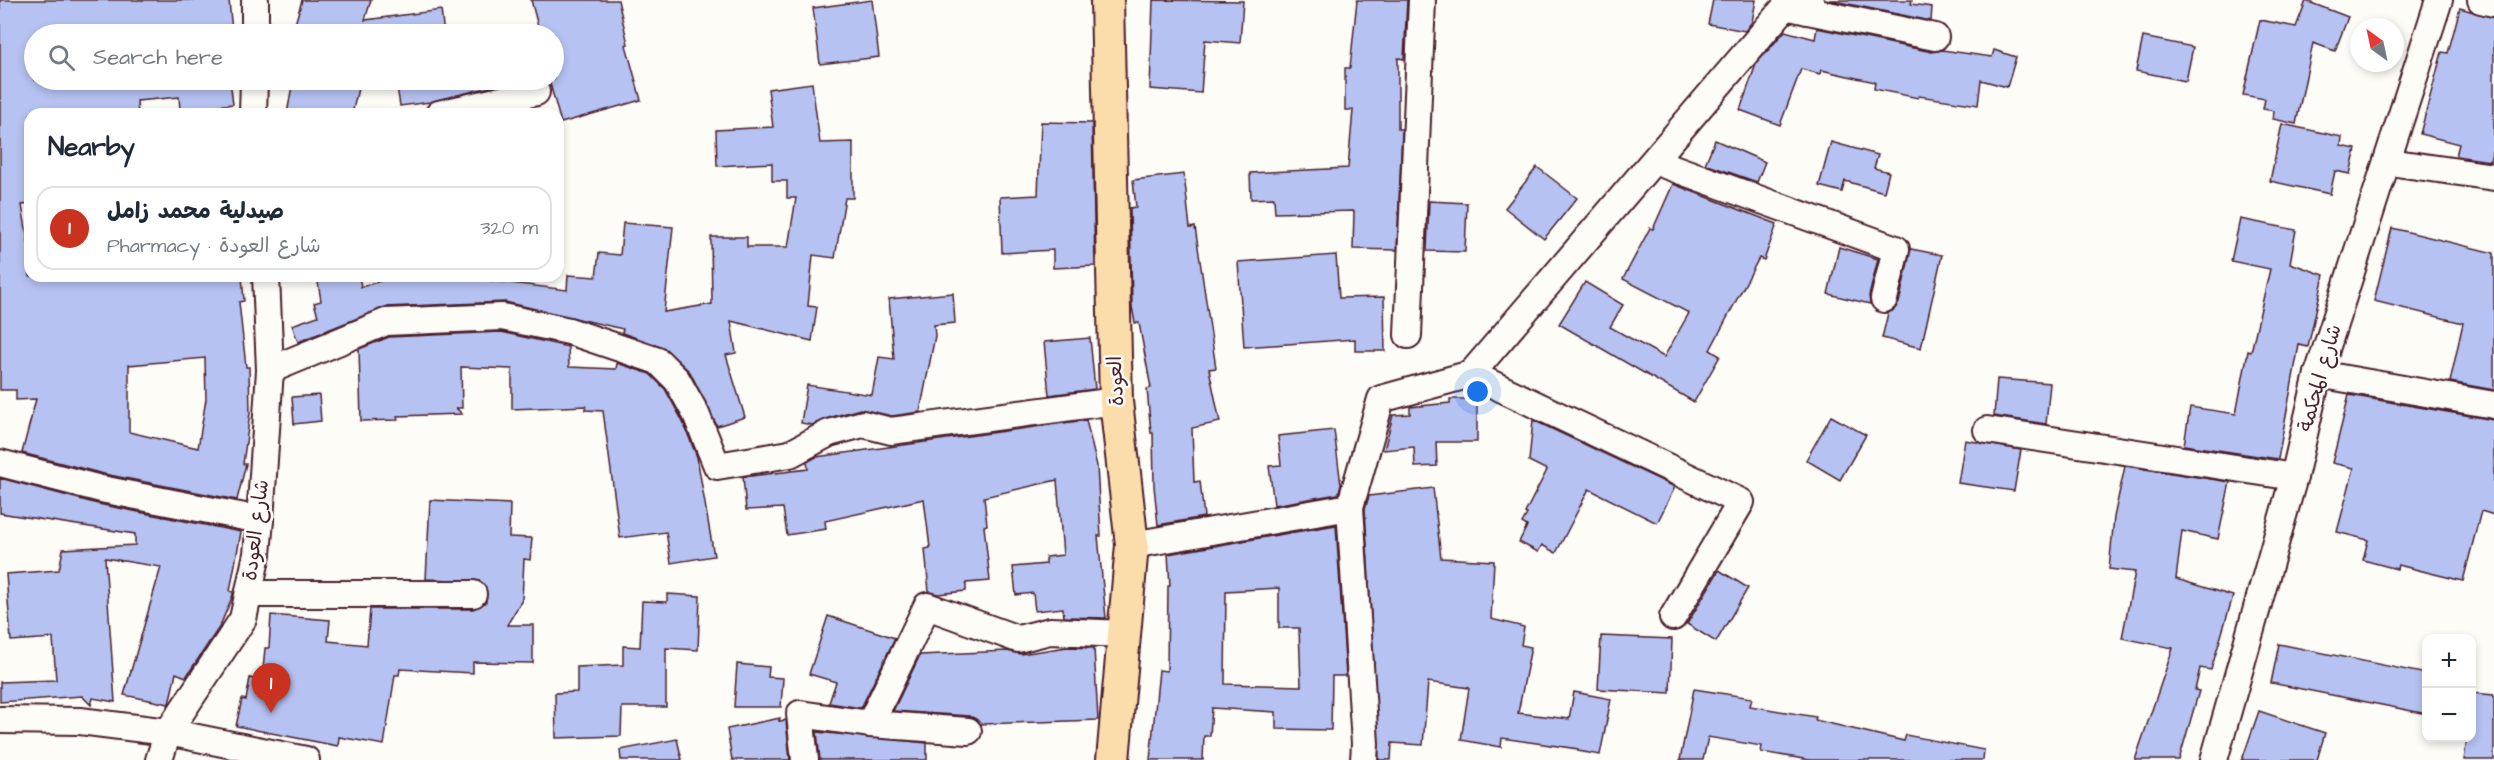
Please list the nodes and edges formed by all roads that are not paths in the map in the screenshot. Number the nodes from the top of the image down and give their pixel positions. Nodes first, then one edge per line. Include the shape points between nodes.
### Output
1 (255, 0) edge
2 (1107, 0) edge
3 (1422, 0) edge
4 (2439, 0) edge
5 (2481, 0) edge
6 (2494, 3) edge
7 (1809, 5) edge
8 (255, 24) edge
9 (1935, 37) dead end
10 (254, 90) edge
11 (536, 92) dead end
12 (254, 108) edge
13 (465, 108) edge
14 (1654, 161) junction
15 (2389, 162) junction
16 (2494, 177) edge
17 (266, 282) edge
18 (1884, 299) dead end
19 (1408, 334) dead end
20 (270, 370) junction
21 (1471, 374) junction
22 (2318, 374) junction
23 (1116, 400) junction
24 (2494, 405) edge
25 (1987, 430) dead end
26 (0, 463) edge
27 (2294, 477) junction
28 (1350, 507) junction
29 (260, 520) junction
30 (1132, 545) junction
31 (249, 594) junction
32 (473, 594) dead end
33 (1673, 617) dead end
34 (1126, 634) junction
35 (0, 720) edge
36 (870, 724) junction
37 (168, 732) junction
38 (968, 732) dead end
39 (1365, 752) edge
40 (159, 760) edge
41 (306, 760) edge
42 (805, 760) edge
43 (1113, 760) edge
44 (2214, 760) edge

1 - 8 street
2 - 23 main road, العودة
3 - 19 street
4 - 15 street, شارع المحكمة
5 - 6 street
7 - 9 street
7 - 14 street via 1786,6
10 - 12 street
11 - 13 street
14 - 18 street via 1896,249
14 - 21 street
15 - 16 street
15 - 22 street, شارع المحكمة
17 - 20 street, شارع العودة
20 - 23 street via 386,322 502,317 569,331 658,361 676,380 696,414 717,466 790,454 829,433 863,424 891,431
20 - 29 street, شارع العودة
21 - 28 street via 1381,399
21 - 33 street via 1741,502
22 - 24 street
22 - 27 street, شارع المحكمة
23 - 30 main road, العودة
25 - 27 street
26 - 29 street via 101,489
27 - 44 street, شارع المحكمة
28 - 30 street
28 - 39 street
29 - 31 street, شارع العودة
30 - 34 main road, العودة
31 - 32 street
31 - 37 street, شارع العودة via 243,619
34 - 36 street via 1050,631 1018,639 927,606
34 - 43 main road, العودة
35 - 37 street via 80,721
36 - 38 street
36 - 42 street via 800,714
37 - 40 street, شارع العودة
37 - 41 street

